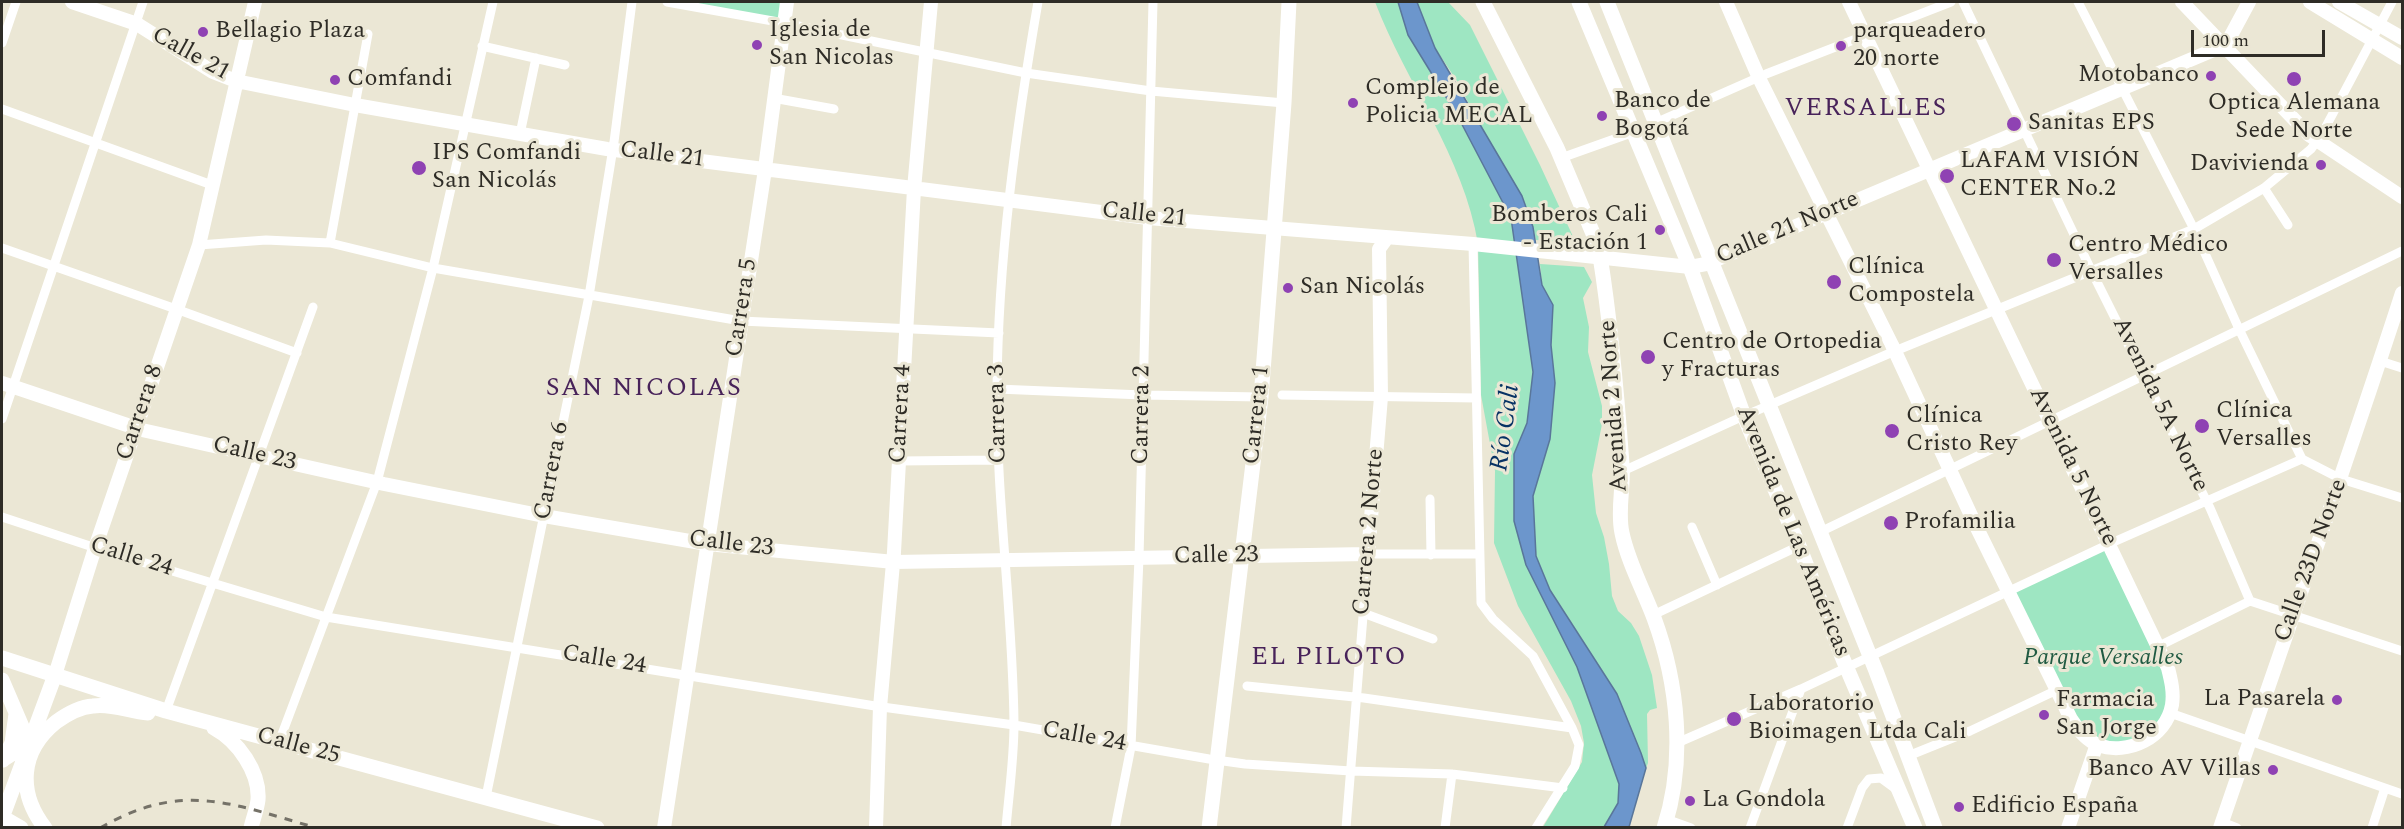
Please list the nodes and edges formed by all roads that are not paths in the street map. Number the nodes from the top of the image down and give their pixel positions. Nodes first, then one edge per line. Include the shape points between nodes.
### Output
1 (16, 2) edge
2 (72, 2) edge
3 (143, 2) edge
4 (255, 2) edge
5 (493, 2) edge
6 (632, 2) edge
7 (667, 2) edge
8 (787, 2) edge
9 (931, 2) edge
10 (1038, 2) edge
11 (1153, 2) edge
12 (1289, 2) edge
13 (1483, 2) edge
14 (1579, 2) edge
15 (1607, 2) edge
16 (1726, 2) edge
17 (1849, 2) edge
18 (1951, 2) edge
19 (1963, 2) edge
20 (2078, 2) edge
21 (2182, 2) edge
22 (2249, 2) edge
23 (2310, 2) edge
24 (2339, 2) edge
25 (2392, 2) edge
26 (784, 23) junction
27 (137, 24) junction
28 (2380, 24) junction
29 (368, 34) dead end
30 (1864, 35) junction
31 (2403, 38) edge
32 (2372, 39) junction
33 (2, 43) edge
34 (482, 46) junction
35 (2223, 46) junction
36 (927, 52) junction
37 (536, 58) junction
38 (2403, 58) edge
39 (565, 64) dead end
40 (1026, 73) junction
41 (1759, 78) junction
42 (236, 81) junction
43 (2122, 89) junction
44 (1151, 91) junction
45 (773, 98) junction
46 (1284, 103) junction
47 (355, 105) junction
48 (834, 109) dead end
49 (2, 110) edge
50 (1655, 123) junction
51 (464, 124) junction
52 (2025, 129) junction
53 (1634, 132) junction
54 (520, 134) junction
55 (2318, 142) junction
56 (97, 144) junction
57 (613, 150) junction
58 (1561, 158) junction
59 (765, 169) junction
60 (1929, 169) junction
61 (212, 185) junction
62 (2264, 188) junction
63 (914, 189) junction
64 (2403, 196) edge
65 (1009, 200) junction
66 (1827, 212) junction
67 (1148, 218) junction
68 (2288, 225) dead end
69 (1273, 228) junction
70 (2194, 229) junction
71 (330, 243) junction
72 (1383, 243) junction
73 (1473, 244) junction
74 (199, 245) junction
75 (2, 249) edge
76 (2403, 251) edge
77 (1600, 256) junction
78 (1712, 261) junction
79 (53, 267) junction
80 (1690, 267) junction
81 (433, 268) junction
82 (2092, 272) junction
83 (2403, 293) edge
84 (589, 296) junction
85 (313, 307) dead end
86 (176, 309) junction
87 (1996, 310) junction
88 (741, 321) junction
89 (906, 327) junction
90 (2239, 329) junction
91 (999, 333) junction
92 (1895, 351) junction
93 (297, 353) junction
94 (2380, 361) junction
95 (2403, 368) edge
96 (2144, 375) junction
97 (7, 385) edge
98 (997, 389) junction
99 (1143, 395) junction
100 (1282, 395) dead end
101 (1261, 397) junction
102 (1381, 397) junction
103 (1476, 398) junction
104 (1768, 405) junction
105 (1744, 416) junction
106 (2, 419) edge
107 (2050, 421) junction
108 (136, 429) junction
109 (259, 456) junction
110 (2302, 459) junction
111 (998, 460) junction
112 (899, 461) junction
113 (1950, 470) junction
114 (1623, 471) junction
115 (2341, 479) junction
116 (377, 482) junction
117 (2403, 498) edge
118 (1430, 499) dead end
119 (2206, 501) junction
120 (544, 516) junction
121 (2, 517) edge
122 (1692, 527) dead end
123 (1820, 532) junction
124 (707, 544) junction
125 (2109, 544) junction
126 (1799, 546) junction
127 (95, 548) junction
128 (1368, 554) junction
129 (1478, 554) junction
130 (1431, 555) junction
131 (1243, 556) junction
132 (1139, 558) junction
133 (1006, 560) junction
134 (894, 562) junction
135 (213, 583) junction
136 (1717, 585) junction
137 (2008, 592) junction
138 (2250, 601) junction
139 (1363, 613) junction
140 (1653, 615) junction
141 (2292, 615) junction
142 (326, 617) junction
143 (1432, 639) dead end
144 (2159, 646) junction
145 (519, 648) junction
146 (2403, 651) edge
147 (1869, 656) junction
148 (2, 658) edge
149 (1846, 667) junction
150 (54, 675) junction
151 (688, 675) junction
152 (2, 680) edge
153 (1247, 686) dead end
154 (1801, 689) junction
155 (2057, 690) junction
156 (1356, 698) junction
157 (880, 707) junction
158 (166, 711) junction
159 (16, 713) junction
160 (2169, 713) junction
161 (200, 720) junction
162 (1014, 725) junction
163 (1572, 728) junction
164 (279, 742) junction
165 (2249, 742) junction
166 (29, 743) junction
167 (1677, 743) junction
168 (2097, 744) junction
169 (1131, 747) junction
170 (1908, 756) junction
171 (1218, 760) junction
172 (3, 761) edge
173 (1351, 771) junction
174 (1452, 774) junction
175 (1563, 788) junction
176 (2385, 788) junction
177 (1900, 793) junction
178 (2403, 794) edge
179 (486, 797) junction
180 (2, 817) edge
181 (1665, 824) edge
182 (2221, 825) edge
183 (21, 828) edge
184 (45, 828) edge
185 (251, 828) edge
186 (597, 828) edge
187 (664, 828) edge
188 (876, 828) edge
189 (1006, 828) edge
190 (1115, 828) edge
191 (1209, 828) edge
192 (1346, 828) edge
193 (1445, 828) edge
194 (1536, 828) edge
195 (1691, 828) edge
196 (1750, 828) edge
197 (1847, 828) edge
198 (1915, 828) edge
199 (1935, 828) edge
200 (2068, 828) edge
201 (2237, 828) edge
202 (2372, 828) edge

1 - 33 street
2 - 27 main road, Calle 21
3 - 27 street
4 - 42 main road, Carrera 8
5 - 34 street
6 - 57 street, Carrera 6
7 - 26 street
8 - 26 main road, Carrera 5
9 - 36 main road, Carrera 4
10 - 40 street, Carrera 3
11 - 44 street, Carrera 2
12 - 46 main road, Carrera 1
13 - 58 main road, Avenida 2 Norte
14 - 53 main road, Avenida de Las Américas
15 - 50 main road, Avenida de Las Américas
16 - 41 main road
17 - 30 main road, Avenida 5 Norte
18 - 30 street
19 - 52 street, Avenida 5A Norte
20 - 43 street
21 - 35 main road
22 - 35 main road
23 - 32 main road
24 - 28 main road
25 - 28 street
26 - 36 street
26 - 45 main road, Carrera 5
27 - 42 main road, Calle 21 via 213,72
27 - 56 street
28 - 31 main road
28 - 32 street
29 - 47 street
30 - 41 street
30 - 60 main road, Avenida 5 Norte
32 - 38 main road
32 - 55 street
34 - 37 street
34 - 51 street
35 - 43 main road, Calle 21 Norte
35 - 55 main road
36 - 40 street
36 - 63 main road, Carrera 4
37 - 39 street
37 - 54 street
40 - 44 street
40 - 65 street, Carrera 3
41 - 50 street
41 - 66 main road
42 - 47 main road, Calle 21
42 - 61 main road, Carrera 8
43 - 52 main road, Calle 21 Norte
43 - 70 street
44 - 46 street
44 - 67 street, Carrera 2
45 - 48 street
45 - 59 main road, Carrera 5
46 - 69 main road, Carrera 1
47 - 51 main road, Calle 21
47 - 71 street
49 - 56 street
50 - 78 main road, Avenida de Las Américas
51 - 54 main road, Calle 21
51 - 81 street
52 - 60 main road, Calle 21 Norte
52 - 82 street, Avenida 5A Norte
53 - 58 street
53 - 80 main road, Avenida de Las Américas
54 - 57 main road, Calle 21
55 - 62 street
55 - 64 main road
56 - 61 street
56 - 79 street
57 - 59 main road, Calle 21
57 - 84 street, Carrera 6
58 - 77 main road, Avenida 2 Norte
59 - 63 main road, Calle 21
59 - 88 main road, Carrera 5
60 - 66 main road, Calle 21 Norte
60 - 87 main road, Avenida 5 Norte
61 - 74 main road, Carrera 8
62 - 68 street
62 - 70 street
63 - 65 main road, Calle 21
63 - 89 main road, Carrera 4
65 - 67 main road, Calle 21
65 - 91 street, Carrera 3
66 - 78 main road, Calle 21 Norte
66 - 92 main road
67 - 69 main road, Calle 21
67 - 99 street, Carrera 2
69 - 72 main road, Calle 21 Norte via 1368,236
69 - 101 main road, Carrera 1
70 - 82 street
70 - 90 street
71 - 74 street via 266,240
71 - 81 street
72 - 73 main road, Calle 21 Norte
72 - 102 main road, Carrera 2 Norte
73 - 77 main road, Calle 21 Norte
73 - 103 street
74 - 86 main road, Carrera 8
75 - 79 street
76 - 90 street
77 - 80 main road, Calle 21 Norte
77 - 114 main road, Avenida 2 Norte via 1617,376
78 - 80 main road, Calle 21 Norte
78 - 104 main road, Avenida de Las Américas
79 - 86 street
79 - 97 street
80 - 105 main road, Avenida de Las Américas
81 - 84 street
81 - 116 street
82 - 87 street
82 - 96 street, Avenida 5A Norte
83 - 94 main road, Calle 23D Norte
84 - 88 street
84 - 120 street, Carrera 6
85 - 93 street
86 - 93 street
86 - 108 main road, Carrera 8
87 - 92 street
87 - 107 main road, Avenida 5 Norte
88 - 89 street
88 - 124 main road, Carrera 5
89 - 91 street
89 - 112 main road, Carrera 4
90 - 96 street
90 - 110 street
91 - 98 street, Carrera 3
92 - 104 street
92 - 113 main road
93 - 109 street
94 - 95 street
94 - 115 main road, Calle 23D Norte
96 - 107 street
96 - 119 street, Avenida 5A Norte
97 - 106 street
97 - 108 main road, Calle 23
98 - 99 street
98 - 111 street, Carrera 3
99 - 101 street
99 - 132 street, Carrera 2
100 - 102 street
101 - 131 main road, Carrera 1
102 - 103 street
102 - 128 main road, Carrera 2 Norte
103 - 129 street
104 - 105 street
104 - 123 main road, Avenida de Las Américas
105 - 114 street
105 - 126 main road, Avenida de Las Américas
107 - 113 street
107 - 125 main road, Avenida 5 Norte
108 - 109 main road, Calle 23
108 - 127 main road, Carrera 8
109 - 116 main road, Calle 23
109 - 135 street
110 - 115 street
110 - 119 street
111 - 112 street
111 - 133 street, Carrera 3
112 - 134 main road, Carrera 4
113 - 123 street
113 - 137 main road
114 - 140 main road, Avenida 2 Norte via 1621,530
115 - 117 street
115 - 141 main road, Calle 23D Norte
116 - 120 main road, Calle 23
116 - 142 street
118 - 130 street
119 - 125 street
119 - 138 street, Avenida 5A Norte
120 - 124 main road, Calle 23
120 - 145 street, Carrera 6
121 - 127 street, Calle 24
122 - 136 street
123 - 147 main road, Avenida de Las Américas
124 - 134 main road, Calle 23
124 - 151 main road, Carrera 5
125 - 137 street
125 - 144 main road, Avenida 5 Norte
126 - 136 street
126 - 149 main road, Avenida de Las Américas
127 - 135 street, Calle 24
127 - 150 main road, Carrera 8
128 - 130 street, Calle 23
128 - 131 main road, Calle 23
128 - 139 street, Carrera 2 Norte
129 - 130 street, Calle 23
129 - 163 street via 1481,603 1493,620 1533,656
131 - 132 main road, Calle 23
131 - 171 main road, Carrera 1
132 - 133 main road, Calle 23
132 - 169 street, Carrera 2
133 - 134 main road, Calle 23
133 - 162 street, Carrera 3
134 - 157 main road, Carrera 4
135 - 142 street, Calle 24
135 - 158 street
136 - 140 street
137 - 147 street
137 - 155 main road
138 - 141 street
138 - 144 street
139 - 143 street
139 - 156 street, Carrera 2 Norte
140 - 167 main road, Avenida 2 Norte via 1670,672
141 - 146 street
141 - 165 main road, Calle 23D Norte
142 - 145 street, Calle 24
142 - 164 street
144 - 160 main road, Avenida 5 Norte via 2172,686
145 - 151 street, Calle 24
145 - 179 street, Carrera 6
147 - 149 street
147 - 170 main road, Avenida de Las Américas
148 - 150 main road, Calle 25
149 - 154 street
149 - 177 main road, Avenida de Las Américas
150 - 158 main road, Calle 25
150 - 166 main road, Carrera 8
151 - 157 street, Calle 24
151 - 187 main road, Carrera 5
152 - 159 main road
153 - 156 street
154 - 167 street
154 - 196 street
155 - 168 main road via 2078,729
155 - 170 street
156 - 163 street
156 - 173 street, Carrera 2 Norte
157 - 162 street, Calle 24
157 - 188 main road, Carrera 4
158 - 161 main road, Calle 25
158 - 184 main road via 146,714 94,705 78,709 50,728 29,756 26,773 30,804
159 - 166 main road
159 - 172 main road via 12,743
160 - 165 street
160 - 168 main road via 2155,733 2134,746
161 - 164 main road, Calle 25
161 - 185 main road via 231,740 251,770 258,800
162 - 169 street, Calle 24
162 - 189 street, Carrera 3
163 - 175 street via 1579,745 1575,766
164 - 179 main road, Calle 25
165 - 176 street
165 - 182 main road, Calle 23D Norte
166 - 172 main road
166 - 180 main road, Carrera 8
167 - 181 main road, Avenida 2 Norte
168 - 200 main road
169 - 171 street, Calle 24
169 - 190 street, Carrera 2
170 - 199 main road, Avenida de Las Américas
171 - 173 street, Calle 24
171 - 191 main road, Carrera 1
173 - 174 street, Calle 24
173 - 192 street, Carrera 2 Norte
174 - 175 street, Calle 24
174 - 193 street
175 - 194 street
176 - 178 street
176 - 202 street
177 - 197 street via 1881,778 1869,779
177 - 198 main road, Avenida de Las Américas
179 - 186 main road, Calle 25
180 - 183 main road
181 - 195 street
182 - 201 street

